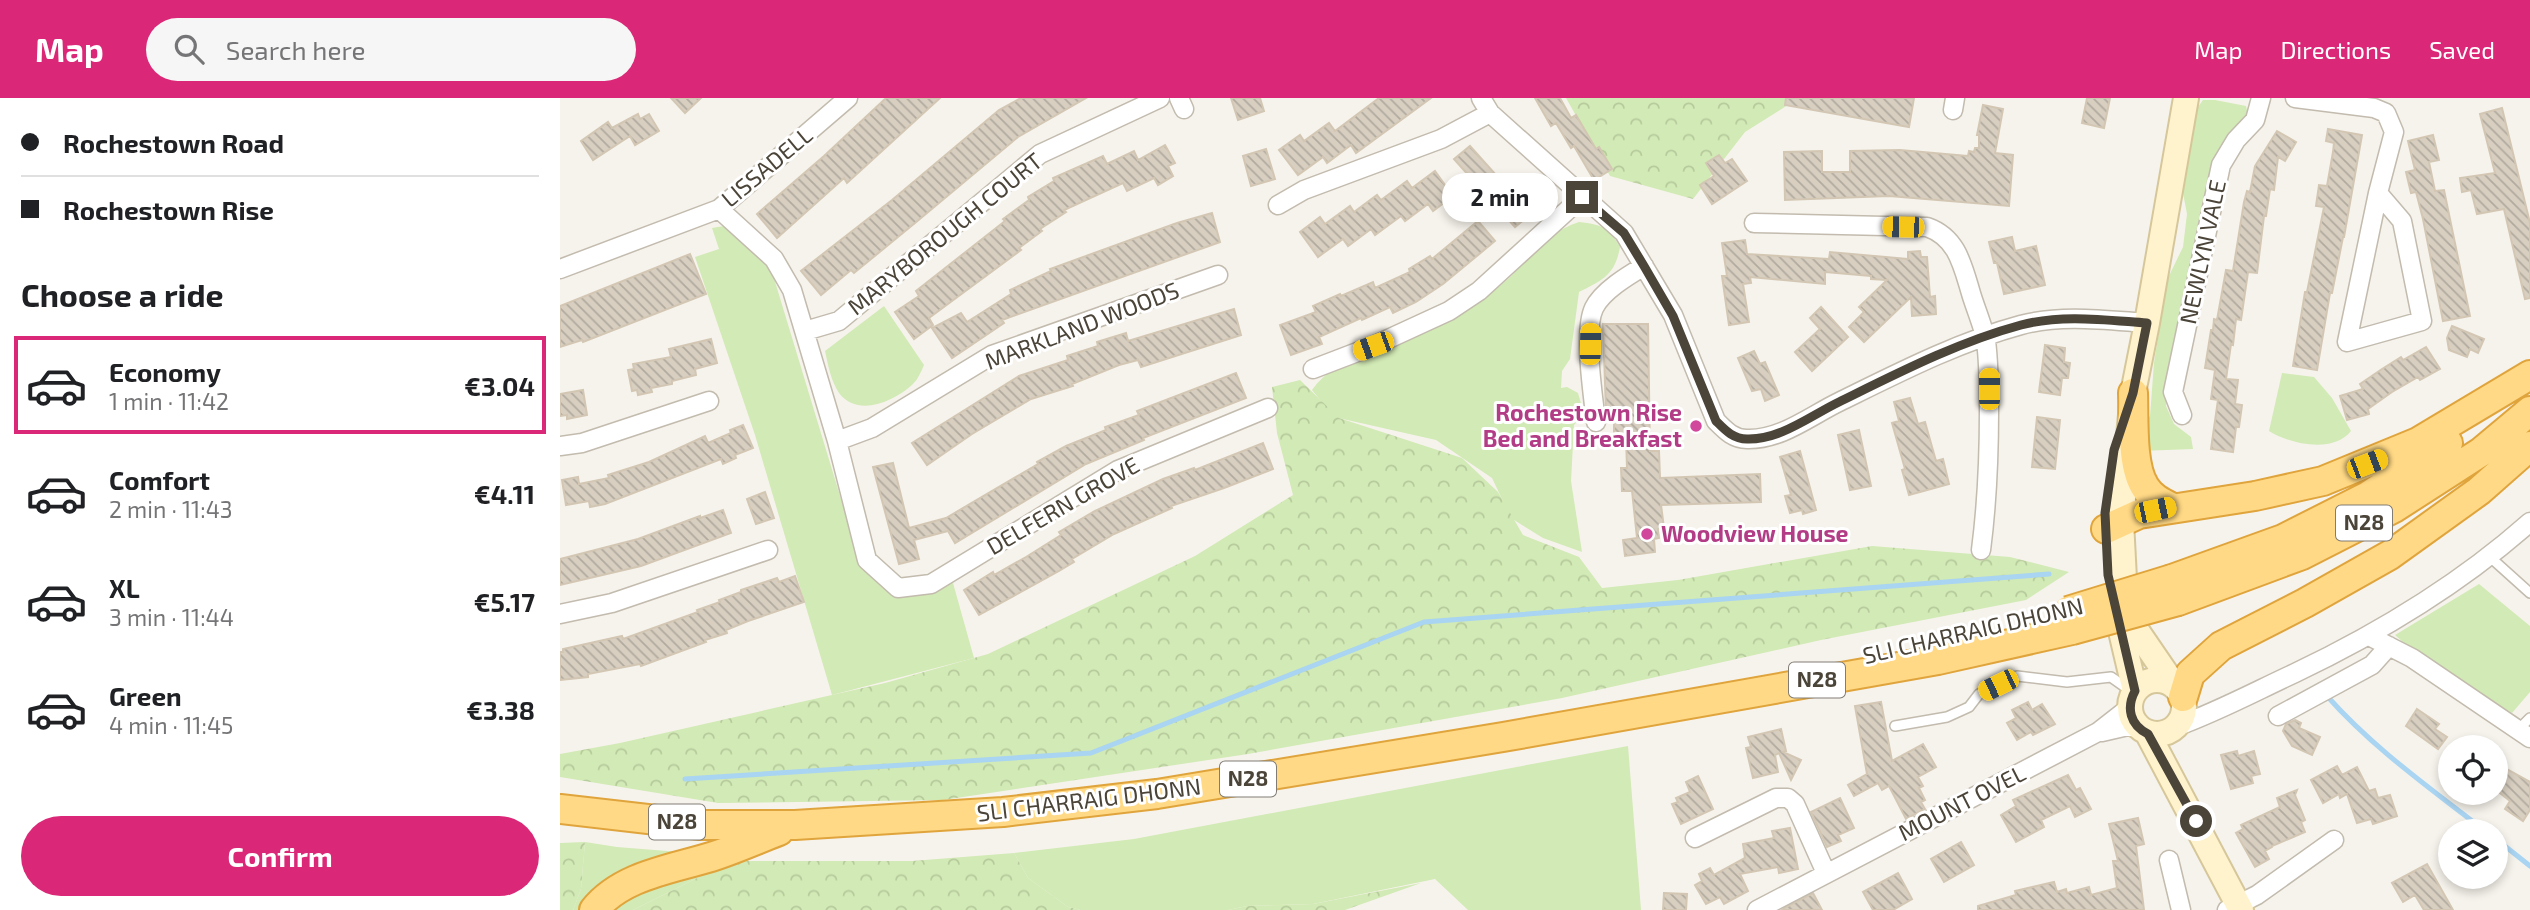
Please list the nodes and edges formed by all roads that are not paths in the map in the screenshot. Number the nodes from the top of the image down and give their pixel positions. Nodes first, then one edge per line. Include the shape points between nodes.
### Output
1 (848, 98) edge
2 (1160, 98) edge
3 (2186, 98) edge
4 (2261, 98) edge
5 (2295, 98) edge
6 (1485, 106) edge
7 (2378, 193) junction
8 (1582, 197) junction
9 (1278, 205) dead end
10 (719, 209) junction
11 (1754, 223) dead end
12 (1644, 266) junction
13 (560, 269) edge
14 (1218, 275) dead end
15 (2147, 323) junction
16 (805, 331) junction
17 (1986, 338) junction
18 (1313, 369) dead end
19 (2530, 376) edge
20 (2133, 393) junction
21 (709, 401) dead end
22 (1268, 408) dead end
23 (2530, 411) edge
24 (2182, 415) dead end
25 (1596, 422) dead end
26 (837, 441) junction
27 (560, 446) edge
28 (2530, 446) edge
29 (2171, 507) junction
30 (2530, 522) edge
31 (2114, 525) junction
32 (768, 550) dead end
33 (1981, 550) dead end
34 (2490, 557) junction
35 (2176, 590) junction
36 (2530, 593) edge
37 (560, 614) edge
38 (2369, 636) junction
39 (2389, 646) junction
40 (2133, 697) junction
41 (2179, 708) junction
42 (2278, 716) dead end
43 (1895, 726) dead end
44 (2526, 729) edge
45 (2144, 731) junction
46 (2098, 732) junction
47 (2185, 801) junction
48 (560, 809) edge
49 (795, 825) junction
50 (1695, 838) dead end
51 (2334, 840) dead end
52 (2169, 860) dead end
53 (1826, 873) junction
54 (2235, 908) edge
55 (594, 910) edge
56 (1757, 910) edge
57 (2181, 910) edge

1 - 10 street, LISSADELL
2 - 16 street, MARYBOROUGH COURT via 1040,154 839,321
3 - 15 main road
4 - 24 street, NEWLYN VALE via 2255,120 2221,165 2172,392
5 - 7 street via 2386,113 2394,132
6 - 8 street
6 - 9 street via 1441,139
7 - 7 street via 2350,329 2347,342 2422,321 2402,221
8 - 12 street via 1624,233
8 - 18 street via 1479,291 1449,311
10 - 13 street, LISSADELL
10 - 16 street via 774,259 792,290
11 - 17 street via 1927,227 1941,232 1963,267
12 - 17 street via 1673,316 1716,421 1729,434 1744,439 1793,426 1933,358
12 - 25 street via 1595,305 1591,317
14 - 26 street, MARKLAND WOODS via 992,355 872,428
15 - 17 street via 2072,318 2022,325
15 - 20 main road
16 - 26 street
17 - 33 street via 1989,433
19 - 29 highway via 2418,442 2323,481
19 - 35 highway, SLI CHARRAIG DHONN / N28 via 2442,448 2368,496
20 - 29 highway via 2137,466 2154,499
20 - 31 main road via 2114,450 2105,513
21 - 27 street
22 - 26 street, DELFERN GROVE via 1118,470 931,584 898,588 867,560
23 - 35 highway, SLI CHARRAIG DHONN / N28 via 2481,453 2394,508 2302,555
28 - 41 highway via 2479,491 2390,555 2221,646 2190,674
29 - 31 highway
30 - 34 street
31 - 40 main road via 2108,575
31 - 41 main road via 2137,631
32 - 37 street via 612,603
34 - 36 lane
34 - 38 street
35 - 49 highway, SLI CHARRAIG DHONN / N28, bridge via 1938,660 1503,737 1157,794 1003,812
38 - 39 street
38 - 41 street via 2221,710
39 - 42 street via 2372,665
39 - 44 street
40 - 41 main road via 2142,685 2160,680
40 - 43 lane via 2111,677 2067,682 2017,676 1979,694 1969,706 1947,717
40 - 45 main road via 2132,719
40 - 46 street, MOUNT OVEL
41 - 45 main road via 2163,734
41 - 47 main road via 2173,749
45 - 46 street, MOUNT OVEL via 2128,726
45 - 47 main road
46 - 53 street, MOUNT OVEL
47 - 54 main road
48 - 49 highway, SLI CHARRAIG DHONN / N28 via 700,825
49 - 55 highway via 643,877 617,888
50 - 53 street via 1776,798 1788,798 1795,804
51 - 54 street
52 - 57 street
53 - 56 street, MOUNT OVEL

